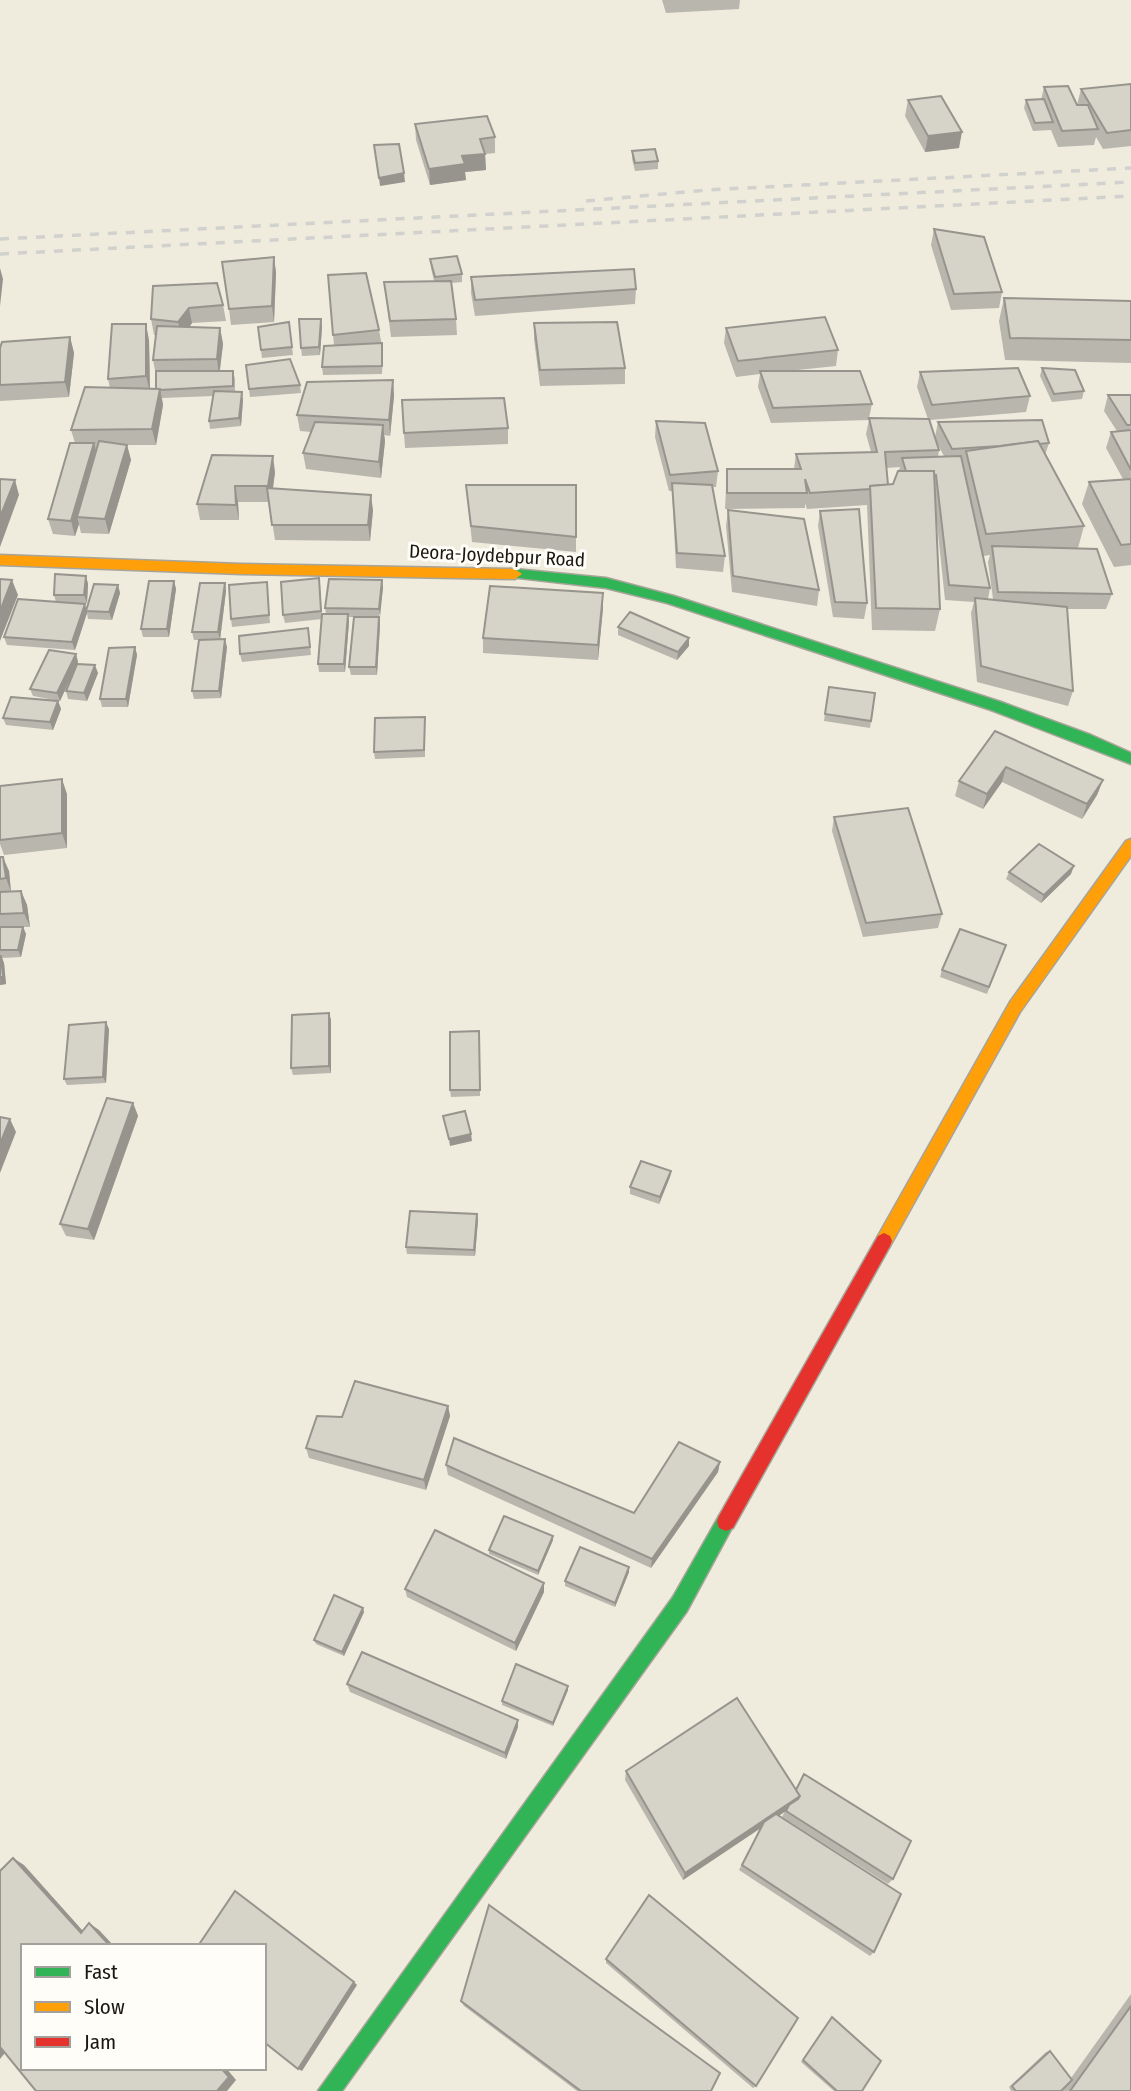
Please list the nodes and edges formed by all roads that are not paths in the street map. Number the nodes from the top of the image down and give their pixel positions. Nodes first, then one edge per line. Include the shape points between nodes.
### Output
1 (0, 560) edge
2 (1131, 760) edge
3 (1131, 845) edge
4 (329, 2091) edge

1 - 2 street, Deora-Joydebpur Road via 509,573 606,583 669,599 996,706
3 - 4 street via 1015,1007 680,1604

